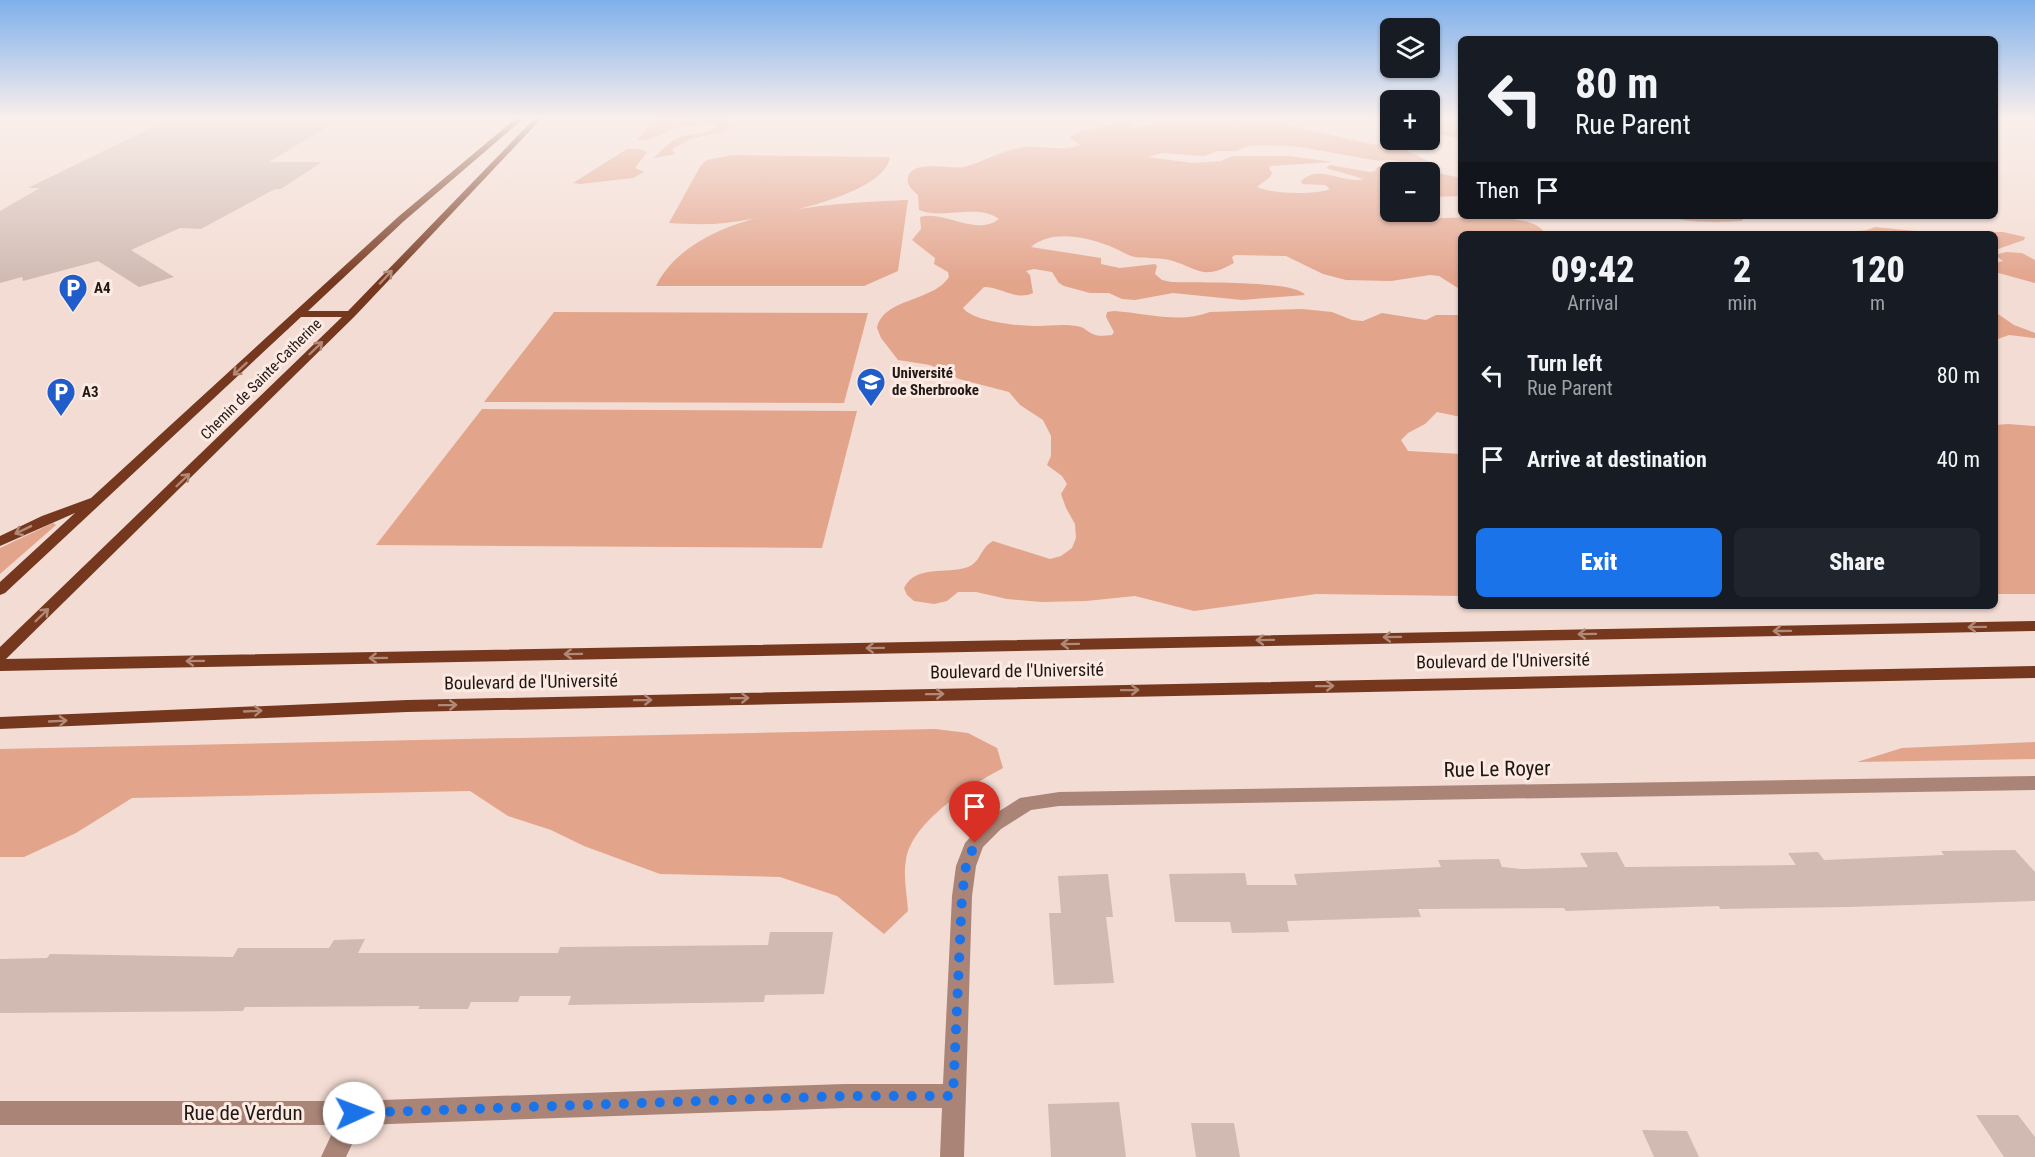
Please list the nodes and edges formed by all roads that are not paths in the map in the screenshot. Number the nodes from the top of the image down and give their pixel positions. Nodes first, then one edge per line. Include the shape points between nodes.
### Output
1 (456, 173) edge
2 (486, 173) edge
3 (299, 314) junction
4 (351, 314) junction
5 (99, 499) junction
6 (0, 542) edge
7 (0, 590) edge
8 (2035, 626) edge
9 (0, 656) edge
10 (0, 665) edge
11 (2035, 672) edge
12 (0, 723) edge
13 (2035, 783) edge
14 (953, 1096) junction
15 (0, 1113) edge
16 (354, 1113) junction
17 (333, 1157) edge
18 (952, 1157) edge

1 - 3 main road, Chemin de Sainte-Catherine
4 -> 2 main road, Chemin de Sainte-Catherine
3 - 4 main road
3 -> 5 main road, Chemin de Sainte-Catherine
9 -> 4 main road, Chemin de Sainte-Catherine
5 -> 6 main road
5 - 7 main road, Chemin de Sainte-Catherine
8 -> 10 main road, Boulevard de l'Université
12 -> 11 main road, Boulevard de l'Université via 397,706
13 - 14 street, Rue Le Royer via 1059,799 1026,803 994,824 975,843 966,866
14 - 16 street, Rue de Verdun via 845,1096
14 - 18 street
15 - 16 street, Rue de Verdun
16 - 17 street

